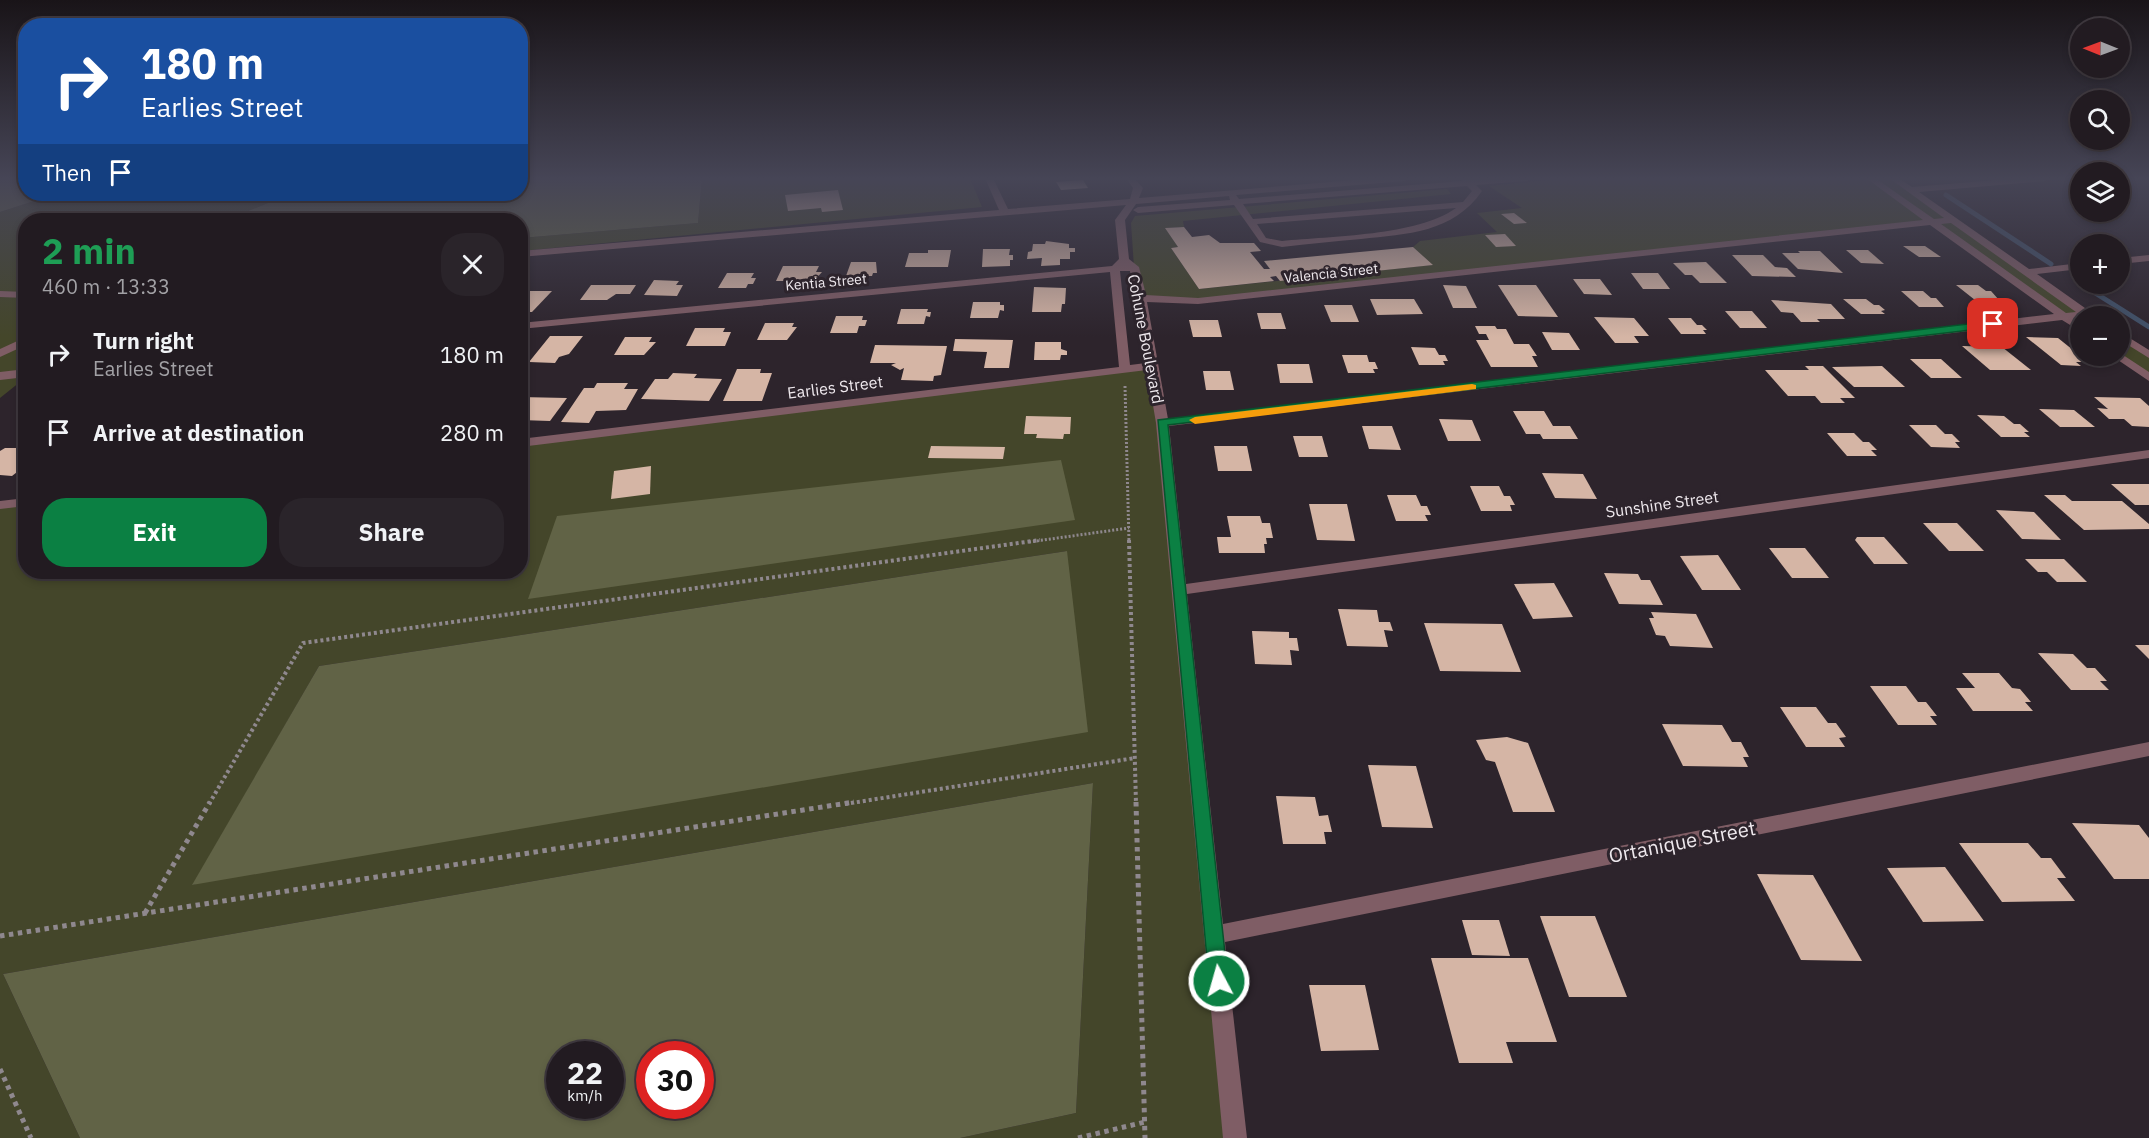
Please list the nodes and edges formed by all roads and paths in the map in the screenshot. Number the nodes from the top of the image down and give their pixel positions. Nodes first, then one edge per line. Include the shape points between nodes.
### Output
1 (784, 231) edge
2 (1121, 231) edge
3 (1257, 231) edge
4 (1405, 231) edge
5 (1848, 231) edge
6 (1945, 231) edge
7 (1969, 231) edge
8 (528, 253) edge
9 (2149, 258) edge
10 (1124, 260) junction
11 (2130, 260) edge
12 (1134, 267) junction
13 (2070, 267) edge
14 (1115, 269) junction
15 (2027, 272) junction
16 (0, 294) edge
17 (18, 295) edge
18 (1141, 298) junction
19 (2076, 306) edge
20 (2064, 316) junction
21 (2070, 316) edge
22 (2070, 320) edge
23 (528, 325) edge
24 (2130, 342) edge
25 (18, 344) edge
26 (0, 354) edge
27 (2149, 355) edge
28 (2130, 364) edge
29 (1154, 366) junction
30 (1125, 370) junction
31 (18, 374) edge
32 (0, 376) edge
33 (2149, 377) edge
34 (1162, 423) junction
35 (528, 442) edge
36 (2149, 454) edge
37 (18, 503) edge
38 (0, 505) edge
39 (1129, 528) junction
40 (1180, 590) junction
41 (2149, 749) edge
42 (1135, 758) junction
43 (145, 913) junction
44 (0, 936) edge
45 (1214, 936) junction
46 (0, 1069) edge
47 (1145, 1122) junction
48 (31, 1138) edge
49 (1078, 1138) edge
50 (1145, 1138) edge
51 (1234, 1138) edge

1 - 8 street
2 - 10 street, Cohune Boulevard
3 - 4 street via 1263,240 1282,244
5 - 18 street, Valencia Street via 1198,302
6 - 20 street
7 - 15 street
9 - 11 street
10 - 12 street, Cohune Boulevard
10 - 14 street, Cohune Boulevard
12 - 14 street, Kentia Street
12 - 18 street, Cohune Boulevard
13 - 15 street
14 - 23 street, Kentia Street
14 - 30 street, Cohune Boulevard
15 - 19 street
16 - 17 street
18 - 29 street, Cohune Boulevard
20 - 21 street
20 - 22 street
20 - 34 street
24 - 27 street
25 - 26 street
28 - 33 street
29 - 30 street, Earlies Street
29 - 34 street, Cohune Boulevard
30 - 35 street, Earlies Street
30 - 39 path
31 - 32 street
34 - 40 street, Cohune Boulevard
36 - 40 street, Sunshine Street
37 - 38 street
39 - 42 path
39 - 43 path via 303,643
40 - 45 street, Cohune Boulevard
41 - 45 street, Ortanique Street
42 - 43 path
42 - 47 path
43 - 44 path
45 - 51 street, Cohune Boulevard
46 - 48 path
47 - 49 path
47 - 50 path

